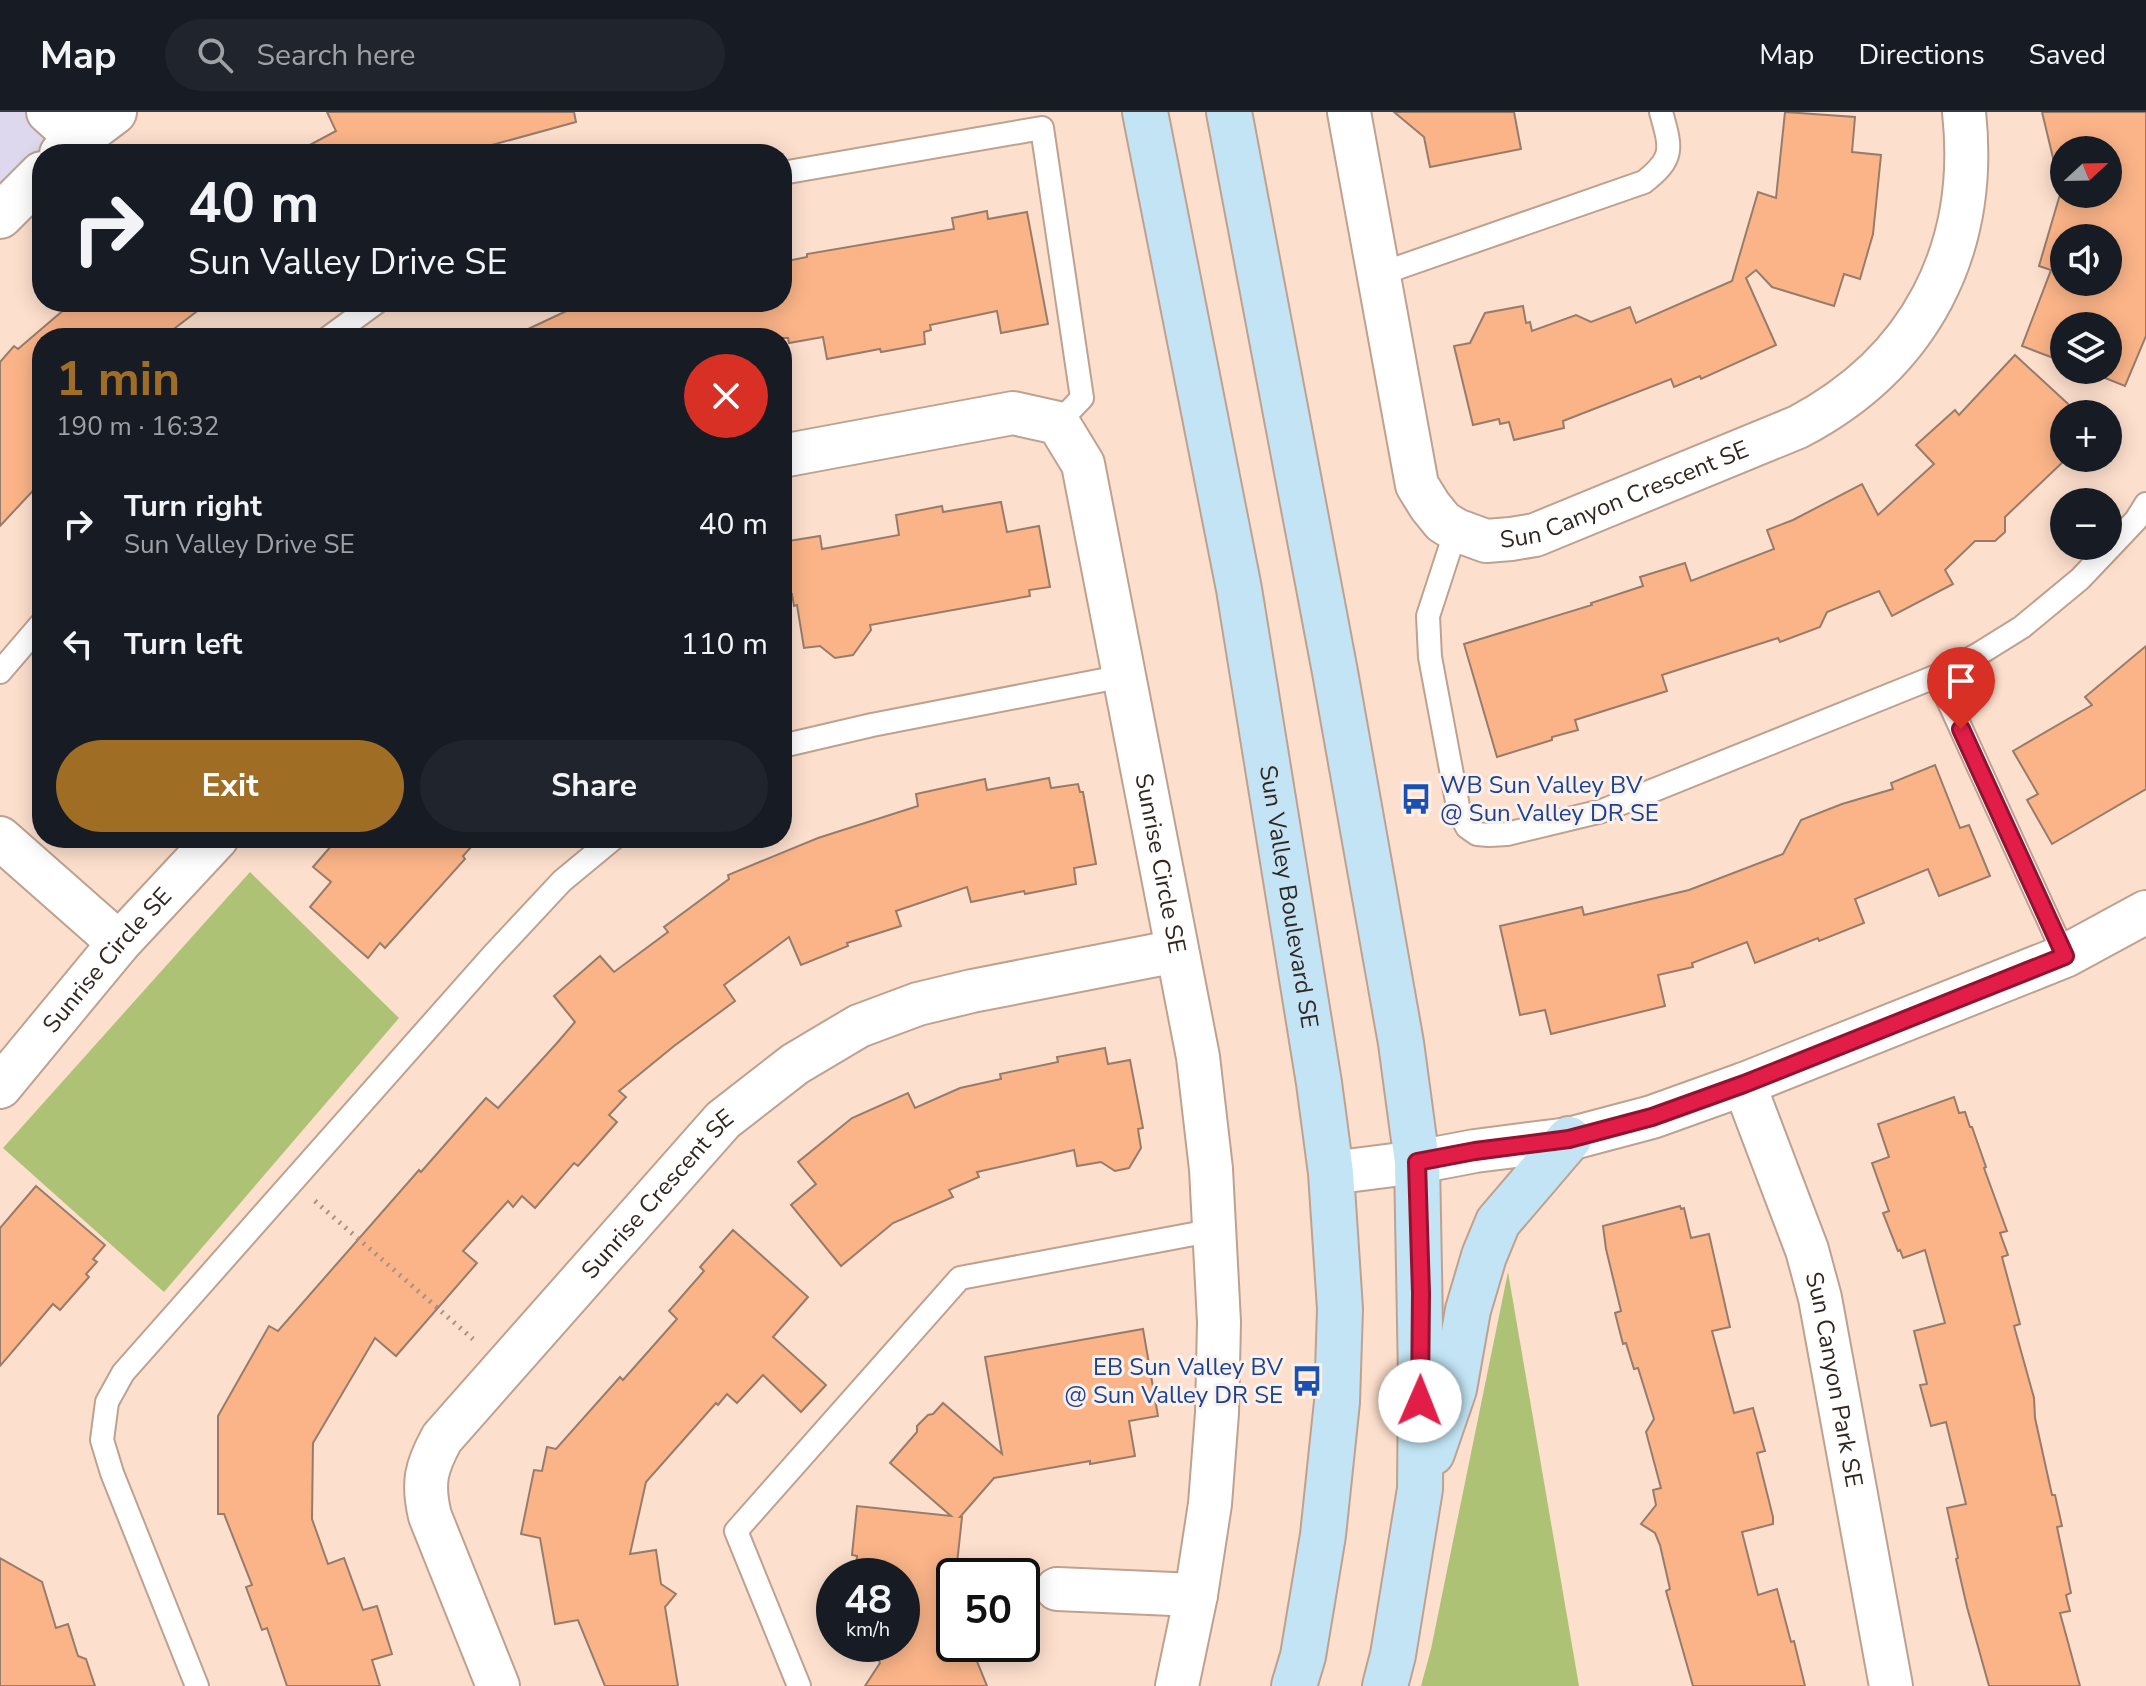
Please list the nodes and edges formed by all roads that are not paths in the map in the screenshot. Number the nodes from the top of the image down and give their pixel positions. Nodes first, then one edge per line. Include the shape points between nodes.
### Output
1 (114, 112) edge
2 (1145, 112) edge
3 (1229, 112) edge
4 (1349, 112) edge
5 (1661, 112) edge
6 (1964, 112) edge
7 (63, 135) edge
8 (792, 171) edge
9 (32, 184) edge
10 (0, 216) edge
11 (1380, 274) junction
12 (363, 312) edge
13 (342, 328) edge
14 (1058, 423) junction
15 (792, 454) edge
16 (2146, 504) edge
17 (1456, 530) junction
18 (32, 635) edge
19 (0, 672) edge
20 (1124, 676) junction
21 (1937, 676) junction
22 (792, 744) edge
23 (0, 838) edge
24 (208, 848) edge
25 (602, 848) edge
26 (2146, 912) edge
27 (119, 943) junction
28 (1177, 951) junction
29 (2065, 956) junction
30 (1744, 1084) junction
31 (0, 1087) edge
32 (1569, 1139) junction
33 (1417, 1162) junction
34 (1331, 1173) junction
35 (1215, 1230) junction
36 (1420, 1489) junction
37 (1057, 1589) dead end
38 (1196, 1595) junction
39 (197, 1686) edge
40 (498, 1686) edge
41 (799, 1686) edge
42 (1177, 1686) edge
43 (1294, 1686) edge
44 (1385, 1686) edge
45 (1891, 1686) edge

1 - 7 street
2 - 34 main road, Sun Valley Boulevard SE via 1239,589
3 - 33 main road via 1401,1043
4 - 11 street, Sun Canyon Crescent SE
5 - 11 lane via 1669,147 1660,170 1644,182
6 - 17 street, Sun Canyon Crescent SE via 1966,187 1952,254 1938,289 1908,338 1849,396 1798,427 1535,535 1486,541
8 - 14 lane via 1042,128 1082,398
9 - 10 street
11 - 17 street, Sun Canyon Crescent SE via 1417,485 1443,522
12 - 13 lane
14 - 15 street via 1013,413
14 - 20 street, Sunrise Circle SE via 1083,464
16 - 21 lane via 2080,579 2022,627
17 - 21 lane via 1428,616 1430,657 1459,812 1477,834 1507,834 1602,811
18 - 19 lane
20 - 22 lane
20 - 28 street, Sunrise Circle SE
21 - 29 lane
23 - 27 street
24 - 27 street, Sunrise Circle SE
25 - 39 lane via 562,881 502,946 123,1373 107,1402 102,1440 112,1473
26 - 29 street
27 - 31 street, Sunrise Circle SE
28 - 35 street, Sunrise Circle SE via 1198,1057
28 - 40 street, Sunrise Crescent SE via 918,1004 859,1026 795,1064 723,1120 442,1438 426,1474 430,1516
29 - 30 street
30 - 32 street
30 - 45 street, Sun Canyon Park SE via 1820,1298
32 - 33 street
32 - 36 main road via 1498,1222 1468,1310 1454,1389
33 - 34 street
33 - 36 main road
34 - 43 main road, Sun Valley Boulevard SE via 1340,1309 1337,1402 1323,1535
35 - 38 street, Sunrise Circle SE via 1217,1413
35 - 41 lane via 960,1278 736,1531
36 - 44 main road
37 - 38 street
38 - 42 street, Sunrise Circle SE

